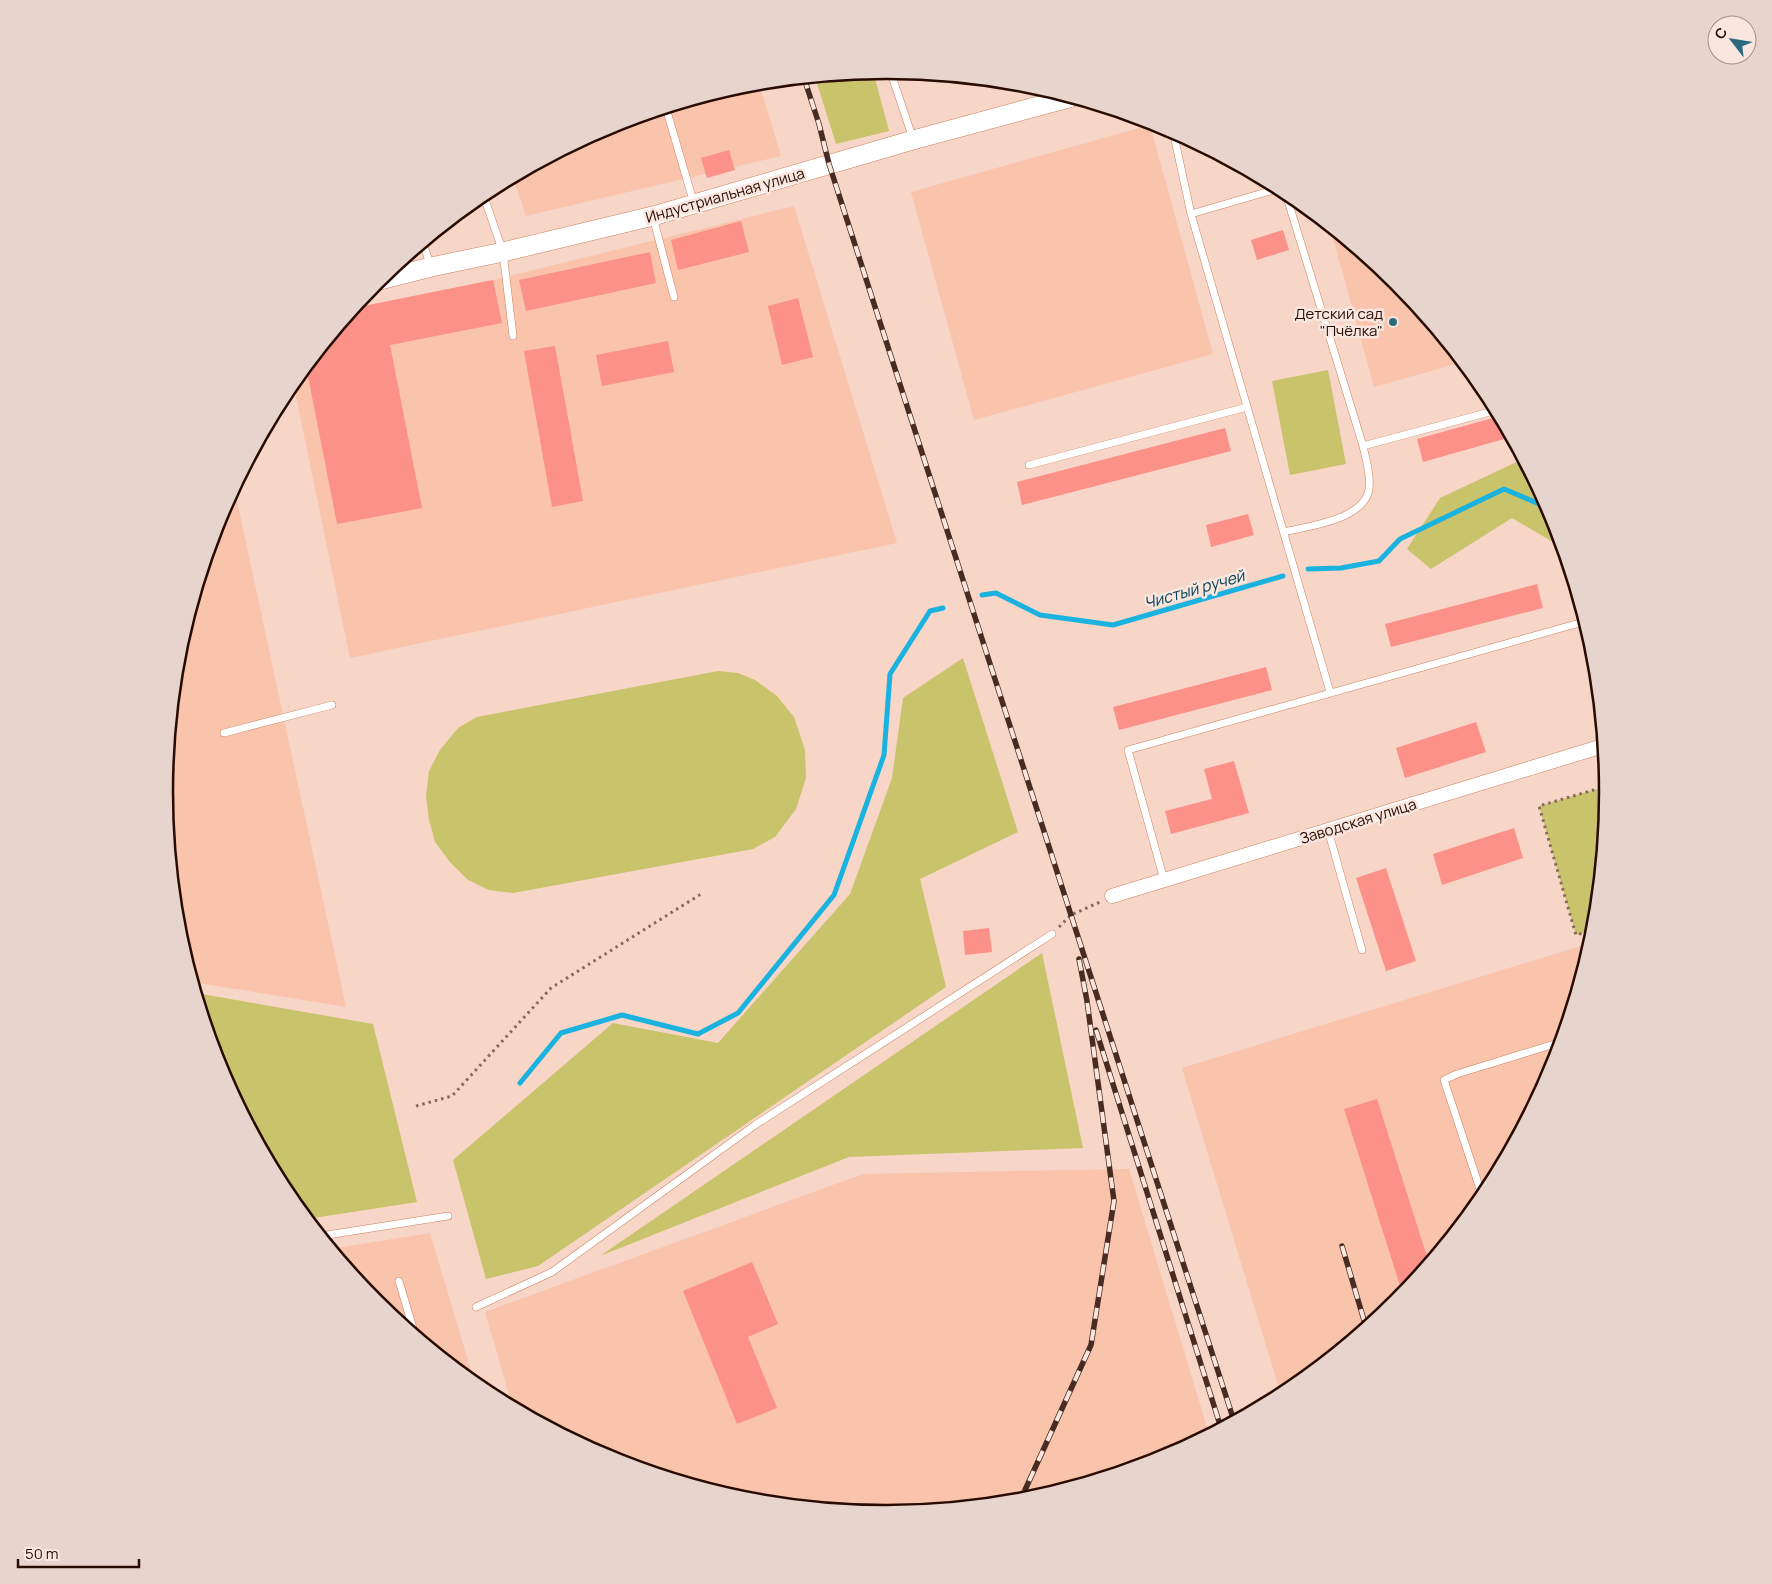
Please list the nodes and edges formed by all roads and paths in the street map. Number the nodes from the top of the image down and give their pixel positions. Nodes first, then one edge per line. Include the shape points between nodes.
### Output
1 (893, 79) edge
2 (1062, 101) edge
3 (668, 114) edge
4 (913, 140) junction
5 (1175, 140) edge
6 (1270, 191) edge
7 (485, 202) edge
8 (694, 204) junction
9 (1289, 204) edge
10 (1191, 214) junction
11 (653, 216) junction
12 (425, 249) edge
13 (503, 252) junction
14 (431, 267) junction
15 (394, 276) edge
16 (674, 297) dead end
17 (513, 336) dead end
18 (1247, 407) junction
19 (1489, 412) edge
20 (1363, 446) junction
21 (1029, 464) dead end
22 (1284, 532) junction
23 (1579, 623) edge
24 (1330, 692) junction
25 (332, 705) dead end
26 (224, 733) dead end
27 (1598, 748) edge
28 (1599, 788) edge
29 (1328, 830) junction
30 (1164, 880) junction
31 (701, 894) dead end
32 (1112, 896) joint
33 (1586, 932) edge
34 (1052, 934) joint
35 (1362, 950) dead end
36 (1552, 1045) edge
37 (416, 1106) dead end
38 (1479, 1187) edge
39 (448, 1216) dead end
40 (327, 1235) edge
41 (399, 1281) dead end
42 (476, 1307) dead end
43 (412, 1324) edge

1 - 4 lane
2 - 4 main road, Индустриальная улица
3 - 8 lane
4 - 8 main road, Индустриальная улица
5 - 10 lane
6 - 10 lane
7 - 13 lane
8 - 11 main road, Индустриальная улица
9 - 20 lane
10 - 18 lane
11 - 13 main road, Индустриальная улица
11 - 16 lane
12 - 14 lane
13 - 14 main road, Индустриальная улица
13 - 17 lane
14 - 15 main road, Индустриальная улица
18 - 21 lane
18 - 22 lane
19 - 20 lane
20 - 22 lane via 1369,476 1368,495 1357,510
22 - 24 lane
23 - 24 lane
24 - 30 lane via 1128,750
25 - 26 lane
27 - 29 street, Заводская улица
28 - 33 path via 1539,806 1576,935
29 - 30 street, Заводская улица
29 - 35 lane
30 - 32 street, Заводская улица
31 - 37 path via 551,988 452,1096
32 - 34 path via 1071,914
34 - 42 lane via 755,1125 552,1272
36 - 38 lane via 1444,1080
39 - 40 lane
41 - 43 lane

